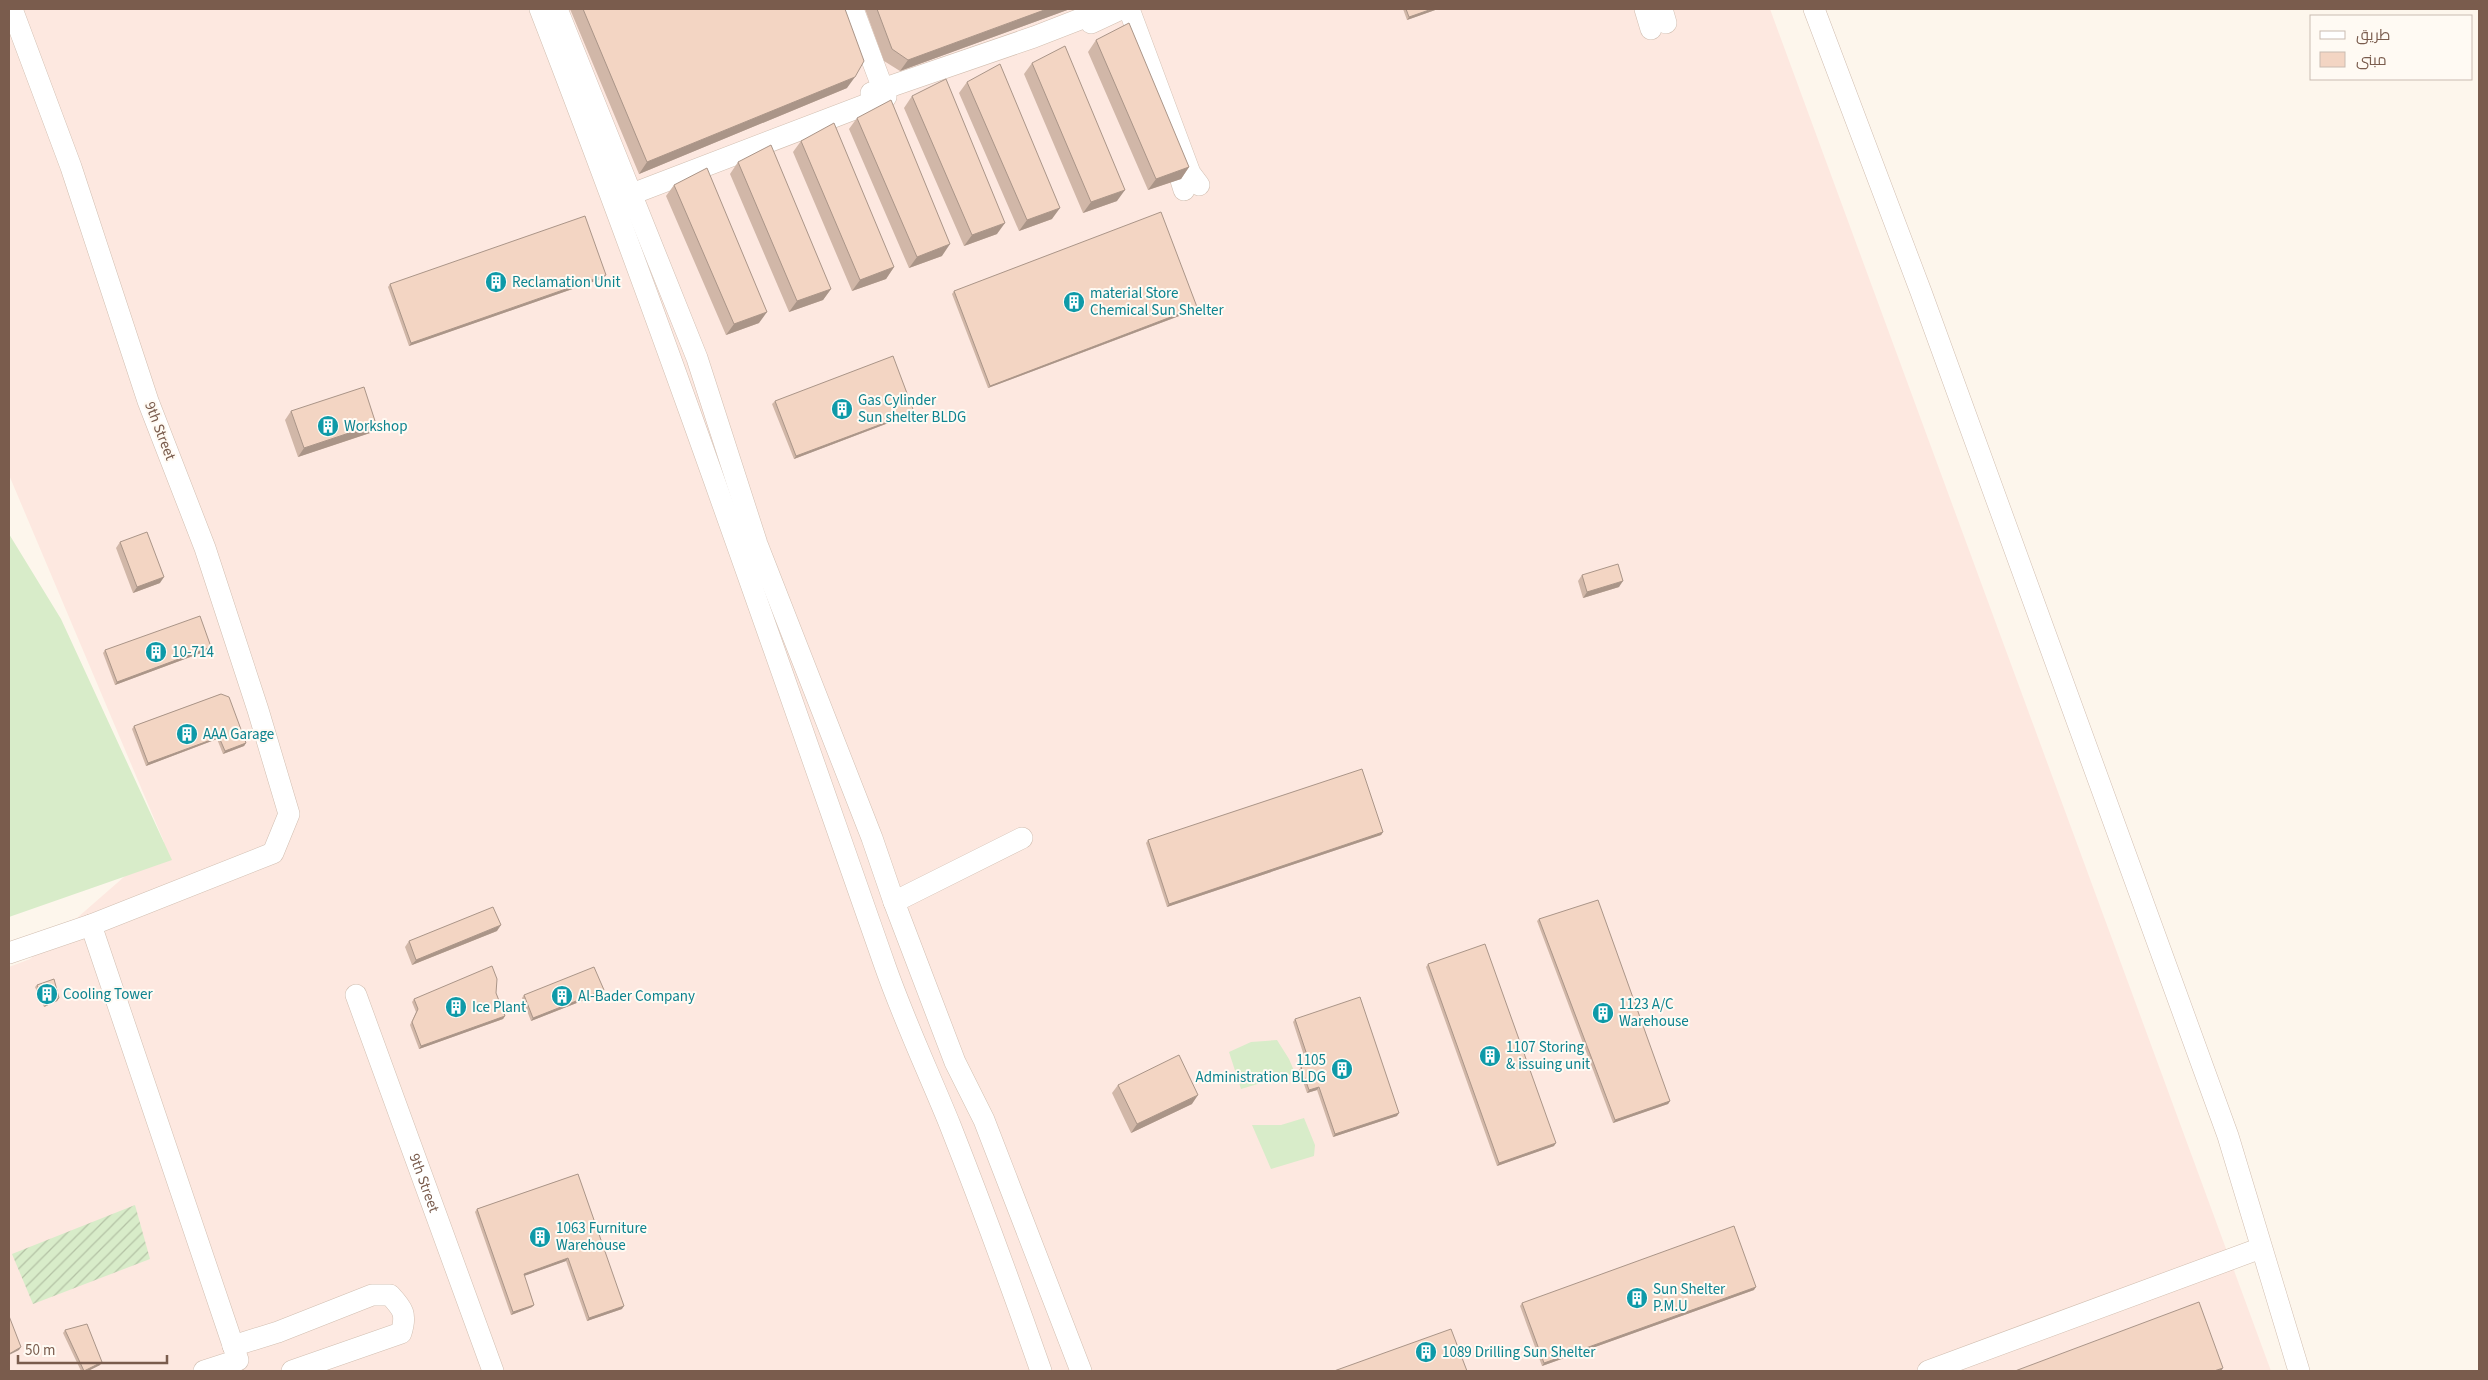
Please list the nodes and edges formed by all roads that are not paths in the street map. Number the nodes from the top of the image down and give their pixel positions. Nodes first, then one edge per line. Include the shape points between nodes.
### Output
1 (12, 9) edge
2 (540, 9) edge
3 (557, 9) edge
4 (843, 9) edge
5 (853, 9) edge
6 (1118, 9) edge
7 (1814, 9) edge
8 (878, 94) junction
9 (1192, 187) dead end
10 (630, 189) junction
11 (1022, 838) dead end
12 (894, 902) junction
13 (91, 925) junction
14 (9, 953) edge
15 (356, 995) dead end
16 (2261, 1248) junction
17 (237, 1359) edge
18 (204, 1371) edge
19 (292, 1371) edge
20 (493, 1371) edge
21 (1040, 1371) edge
22 (1081, 1371) edge
23 (1928, 1371) edge
24 (2299, 1371) edge

1 - 13 street, 9th Street via 71,167 148,401 205,548 289,814 273,853
2 - 21 street via 619,213 818,768 885,966 1005,1267
3 - 10 street
4 - 8 street via 867,81
5 - 8 street
6 - 8 street via 1107,17
6 - 9 street via 1178,164
7 - 16 street via 1921,292 2225,1127
8 - 10 street
10 - 12 street via 697,358 757,544
11 - 12 street
12 - 22 street via 956,1062 981,1112
13 - 14 street
13 - 17 street
15 - 20 street, 9th Street
16 - 23 street
16 - 24 street
17 - 18 street
17 - 19 street via 278,1332 372,1295 390,1295 400,1306 406,1319 402,1333

